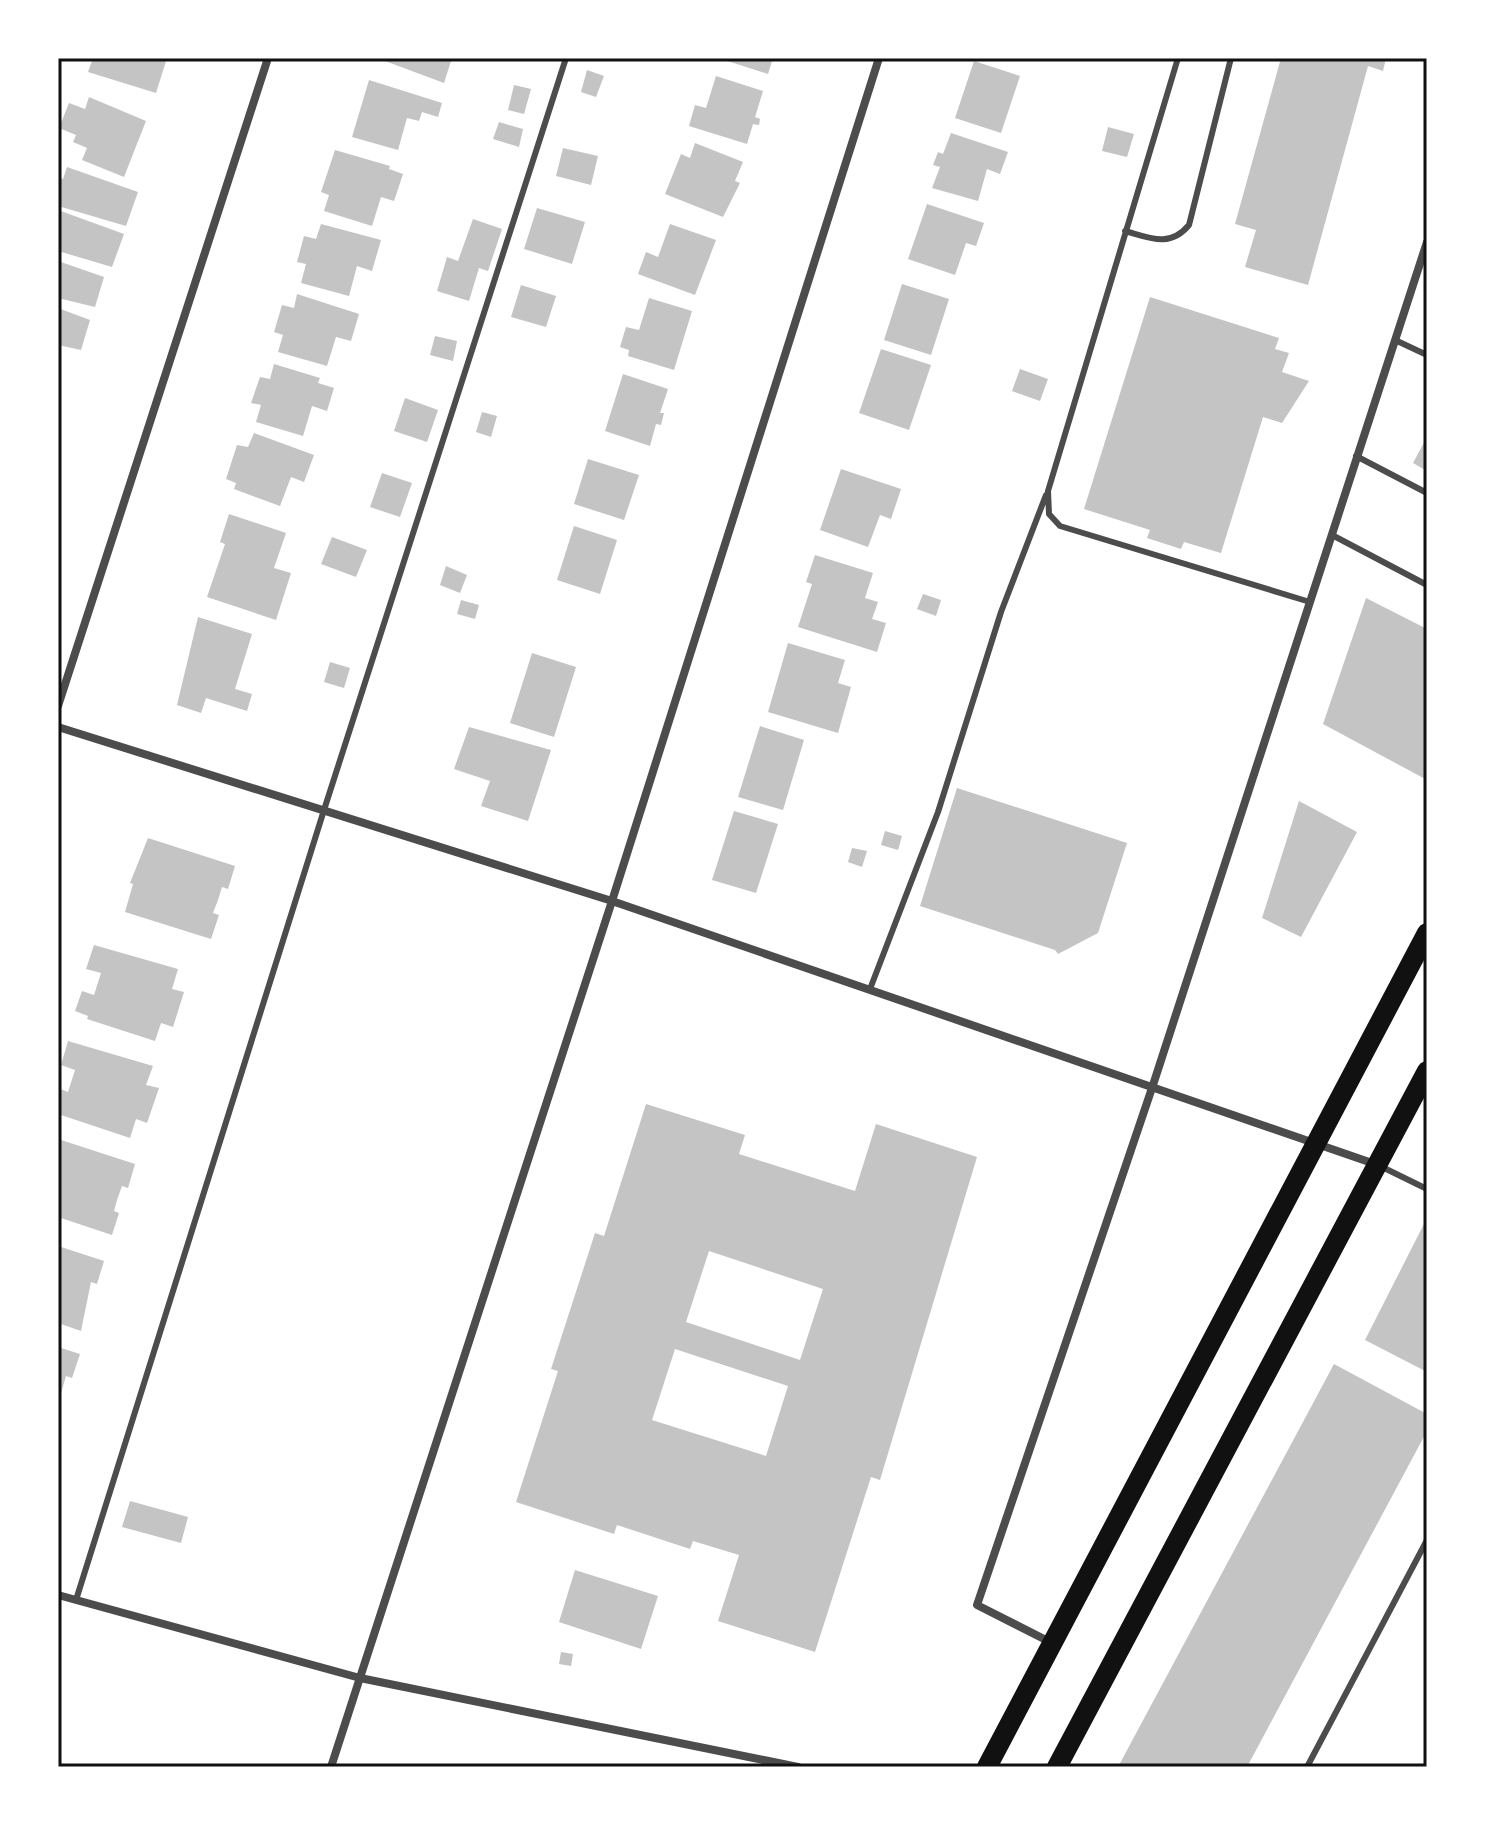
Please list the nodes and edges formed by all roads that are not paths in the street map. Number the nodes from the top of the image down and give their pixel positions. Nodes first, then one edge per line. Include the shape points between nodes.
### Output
1 (268, 58) edge
2 (566, 58) edge
3 (879, 58) edge
4 (1178, 58) edge
5 (1231, 58) edge
6 (1125, 231) junction
7 (1427, 242) edge
8 (1395, 340) junction
9 (1427, 355) edge
10 (1356, 456) junction
11 (1048, 491) junction
12 (1427, 493) edge
13 (1332, 535) junction
14 (1427, 585) edge
15 (1310, 602) junction
16 (58, 706) edge
17 (58, 727) edge
18 (324, 810) junction
19 (612, 901) junction
20 (1427, 933) edge
21 (870, 989) junction
22 (1427, 1071) edge
23 (1153, 1085) junction
24 (1316, 1143) junction
25 (1378, 1165) junction
26 (1427, 1189) edge
27 (1427, 1540) edge
28 (58, 1595) edge
29 (76, 1600) junction
30 (1052, 1643) junction
31 (360, 1678) junction
32 (331, 1767) edge
33 (798, 1767) edge
34 (987, 1767) edge
35 (1057, 1767) edge
36 (1307, 1767) edge

1 - 16 street
2 - 18 lane
3 - 19 street
4 - 6 lane
5 - 6 lane via 1189,225 1179,238 1163,241
6 - 11 lane
7 - 8 street
8 - 9 lane
8 - 10 street
10 - 12 lane
10 - 13 street
11 - 15 lane via 1049,514 1060,526
11 - 21 lane via 1001,612 938,812
13 - 14 lane
13 - 15 street
15 - 23 street
17 - 18 street
18 - 19 street
18 - 29 lane
19 - 21 street
19 - 31 street
20 - 24 main road
21 - 23 street
22 - 25 main road
23 - 24 street
23 - 30 street via 977,1605
24 - 25 street
24 - 30 main road
25 - 26 lane
25 - 35 main road
27 - 36 lane
28 - 29 street
29 - 31 street
30 - 34 main road
31 - 32 street
31 - 33 street

